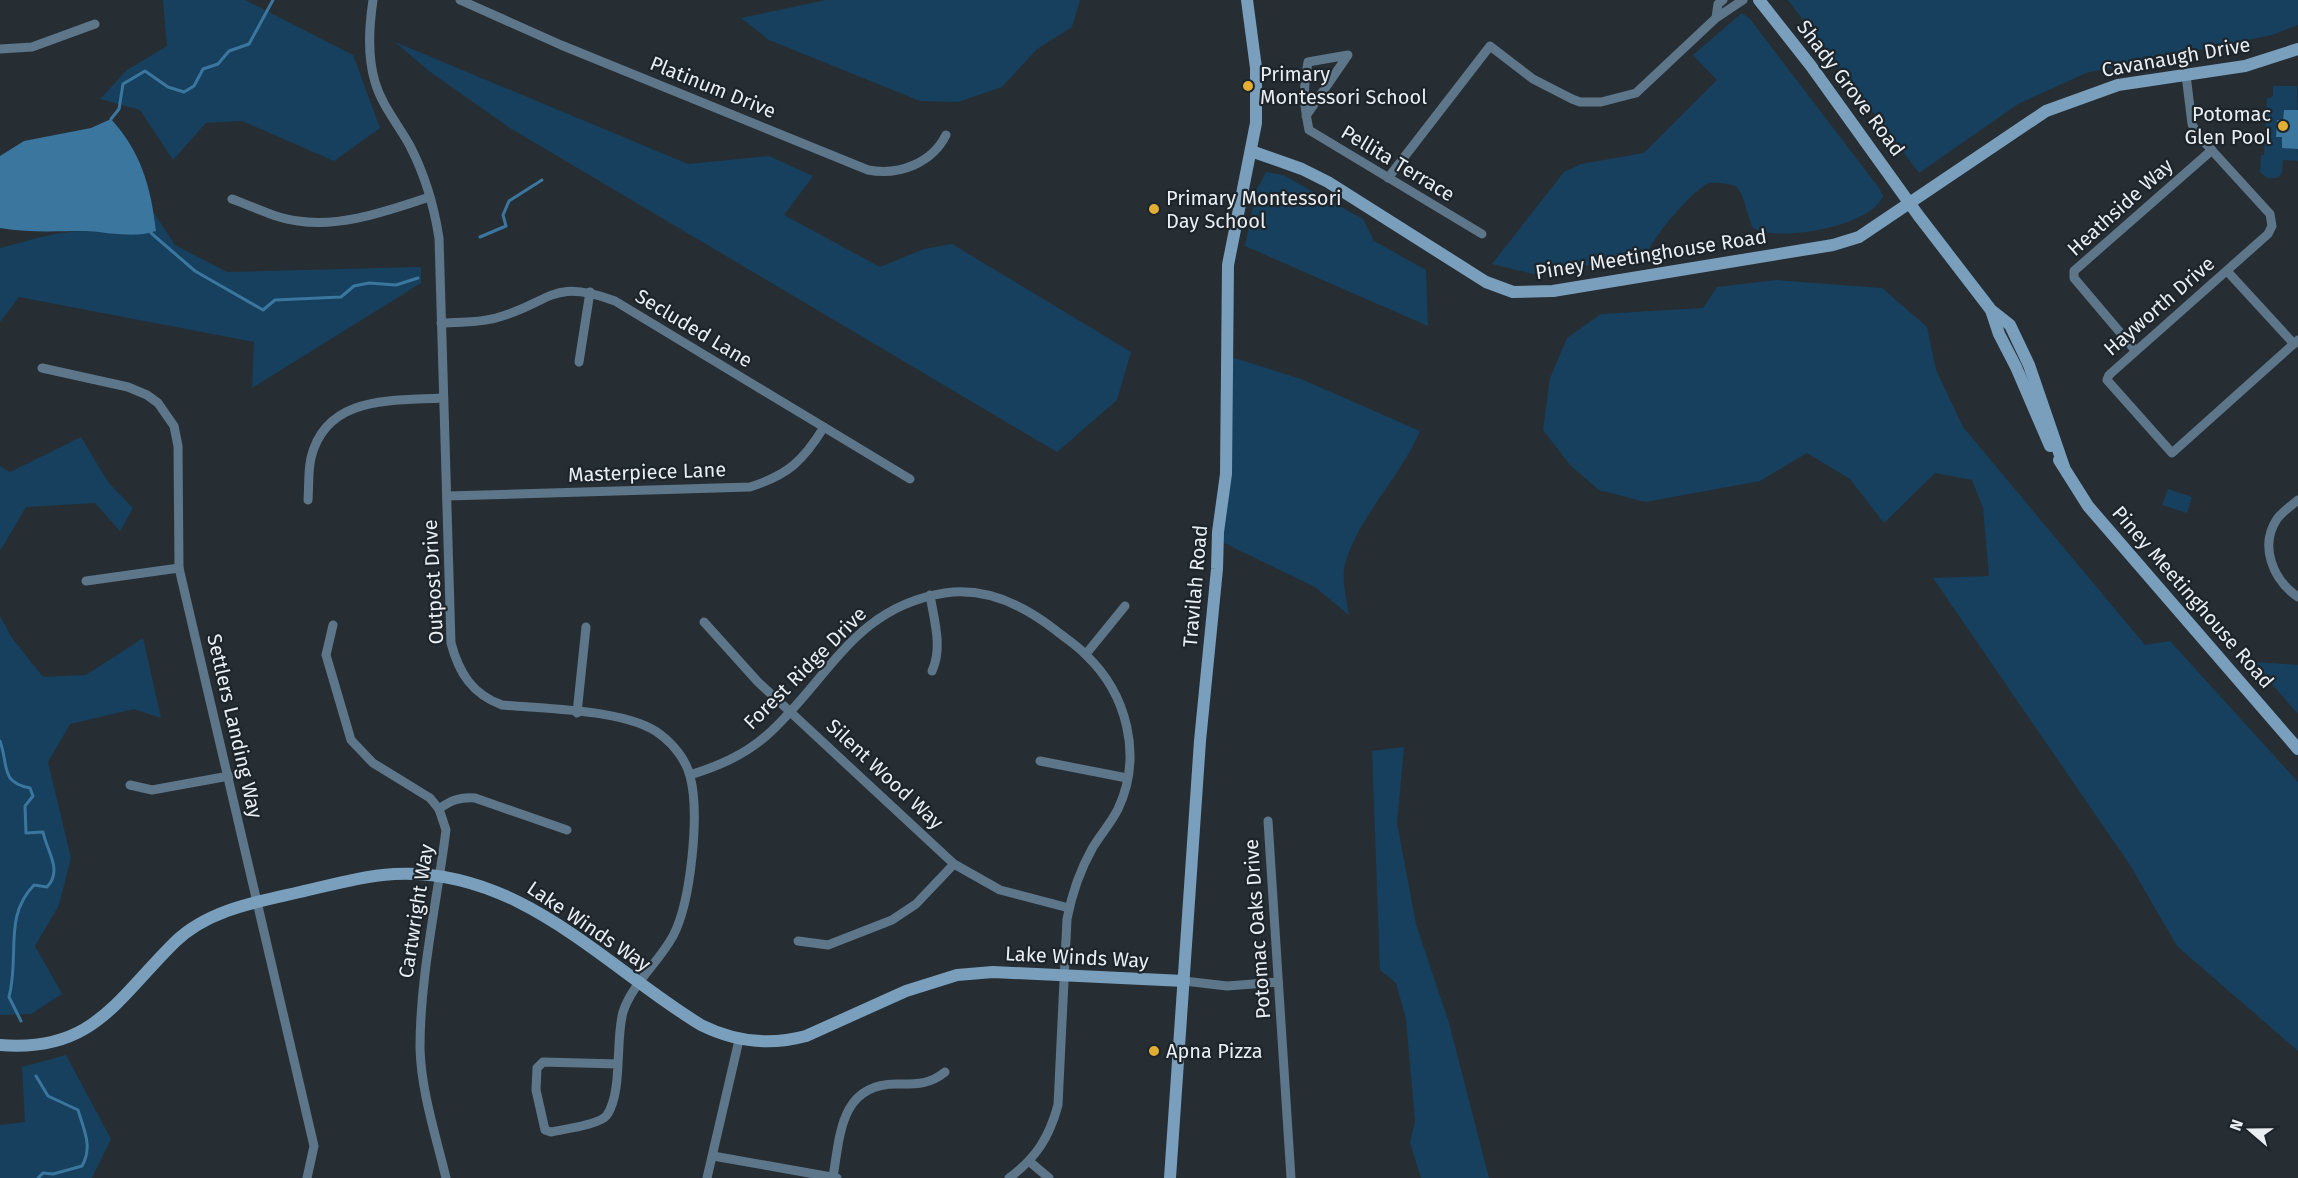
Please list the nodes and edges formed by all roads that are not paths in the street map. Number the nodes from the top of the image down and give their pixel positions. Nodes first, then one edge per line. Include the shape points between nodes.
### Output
1 (373, 0) edge
2 (460, 0) edge
3 (1247, 0) edge
4 (1723, 0) edge
5 (1743, 0) edge
6 (1759, 0) edge
7 (1716, 18) junction
8 (95, 24) dead end
9 (0, 49) edge
10 (2298, 49) edge
11 (2186, 75) junction
12 (1306, 116) junction
13 (946, 135) dead end
14 (2212, 150) junction
15 (1251, 151) junction
16 (1388, 178) junction
17 (430, 197) junction
18 (232, 199) dead end
19 (1910, 202) junction
20 (1482, 234) dead end
21 (2227, 271) junction
22 (590, 292) junction
23 (441, 323) junction
24 (2296, 342) edge
25 (2135, 350) junction
26 (579, 362) dead end
27 (42, 369) dead end
28 (442, 398) junction
29 (824, 428) junction
30 (910, 479) dead end
31 (447, 496) junction
32 (308, 500) dead end
33 (2298, 500) edge
34 (179, 568) junction
35 (86, 581) dead end
36 (930, 595) junction
37 (2298, 597) edge
38 (1125, 606) dead end
39 (704, 622) dead end
40 (333, 625) dead end
41 (586, 627) dead end
42 (1086, 654) junction
43 (932, 671) dead end
44 (790, 710) junction
45 (577, 713) junction
46 (2298, 749) edge
47 (1040, 761) dead end
48 (690, 775) junction
49 (229, 776) junction
50 (1127, 778) junction
51 (130, 785) dead end
52 (440, 809) junction
53 (1268, 821) dead end
54 (567, 830) dead end
55 (954, 864) junction
56 (440, 877) junction
57 (258, 902) junction
58 (1069, 908) junction
59 (798, 941) dead end
60 (1065, 975) junction
61 (1184, 981) junction
62 (640, 982) junction
63 (1278, 982) junction
64 (740, 1040) junction
65 (0, 1045) edge
66 (618, 1064) junction
67 (945, 1072) dead end
68 (713, 1156) junction
69 (1030, 1162) junction
70 (307, 1178) edge
71 (446, 1178) edge
72 (707, 1178) edge
73 (835, 1178) edge
74 (1009, 1178) edge
75 (1049, 1178) edge
76 (1170, 1178) edge
77 (1291, 1178) edge

1 - 17 street, Outpost Drive via 369,45 375,82 388,114 410,146
2 - 13 street, Platinum Drive via 868,170 881,173 908,169 932,154
3 - 15 main road, Travilah Road via 1257,68
4 - 7 street via 1718,4
5 - 7 street
6 - 19 main road, Shady Grove Road
7 - 16 street via 1636,93 1601,102 1572,99 1533,79 1490,46
8 - 9 street via 42,44
10 - 11 main road, Cavanaugh Drive via 2245,66
11 - 14 street, Hayworth Drive via 2192,124
11 - 19 main road, Cavanaugh Drive via 2118,85 2046,111
12 - 12 street via 1336,72 1348,55 1308,62 1302,96
12 - 16 street, Pellita Terrace via 1308,130
14 - 21 street, Hayworth Drive via 2270,214 2272,226
14 - 25 street, Heathside Way via 2074,271 2074,278
15 - 19 main road, Piney Meetinghouse Road via 1328,182 1472,275 1514,292 1553,291 1833,245 1858,237
15 - 61 main road, Travilah Road via 1228,265 1226,474 1200,741
16 - 20 street, Pellita Terrace
17 - 18 street via 354,219 320,223 277,217
17 - 23 street, Outpost Drive via 439,238
19 - 46 main road, Piney Meetinghouse Road via 1991,310 2010,325 2029,365 2064,467 2088,506
21 - 24 street
21 - 25 street, Hayworth Drive
22 - 23 street, Secluded Lane via 552,293 498,317
22 - 26 street
22 - 29 street, Secluded Lane via 615,301
23 - 28 street, Outpost Drive
24 - 25 street, Hayworth Drive via 2172,453 2107,380
27 - 34 street, Settlers Landing Way via 128,387 147,395 168,414 178,446
28 - 31 street, Outpost Drive
28 - 32 street via 368,402 341,415 314,448
29 - 30 street, Secluded Lane
29 - 31 street, Masterpiece Lane via 796,465 775,479 750,487
31 - 45 street, Outpost Drive via 451,643 468,684 502,705
33 - 37 street via 2277,518 2270,535 2269,558 2275,574
34 - 35 street
34 - 49 street, Settlers Landing Way
36 - 42 street, Forest Ridge Drive via 974,592 1006,600 1040,618
36 - 43 street via 938,648
36 - 44 street, Forest Ridge Drive via 902,604 875,620
38 - 42 street
39 - 44 street, Silent Wood Way via 758,682
40 - 52 street via 326,655 351,740 373,763 430,798
41 - 45 street
42 - 50 street, Forest Ridge Drive via 1122,707 1128,737
44 - 48 street, Forest Ridge Drive via 742,754
44 - 55 street, Silent Wood Way
45 - 48 street, Outpost Drive via 625,718 648,726 673,747
47 - 50 street
48 - 62 street, Outpost Drive via 695,807 687,899 672,938
49 - 51 street via 152,790
49 - 57 street, Settlers Landing Way
50 - 58 street, Forest Ridge Drive via 1118,808 1081,869
52 - 54 street via 449,802 475,798
52 - 56 street, Cartwright Way via 446,830
53 - 63 street, Potomac Oaks Drive
55 - 58 street, Silent Wood Way via 1000,890
55 - 59 street via 916,904 892,920 828,945
56 - 57 main road, Lake Winds Way via 394,874 363,878
56 - 62 main road, Lake Winds Way via 483,886 520,901
56 - 71 street, Cartwright Way via 422,991 420,1050 426,1096
57 - 65 main road, Lake Winds Way via 220,913 192,928 113,1010 93,1025 67,1038 26,1047
57 - 70 street, Settlers Landing Way via 314,1146
58 - 60 street, Forest Ridge Drive
60 - 61 main road, Lake Winds Way
60 - 64 main road, Lake Winds Way via 957,975 906,991 806,1036 771,1043
60 - 69 street, Forest Ridge Drive via 1058,1105 1051,1128
61 - 63 street via 1227,986
61 - 76 main road, Travilah Road
62 - 64 main road, Lake Winds Way via 701,1025
62 - 66 street, Outpost Drive via 624,1009
63 - 77 street, Potomac Oaks Drive
64 - 68 street
66 - 66 street, Outpost Drive via 608,1113 602,1120 551,1132 545,1130 536,1090 537,1068 543,1062
67 - 73 street via 923,1084 885,1084 861,1094 842,1122
68 - 72 street
68 - 73 street
69 - 74 street
69 - 75 street

